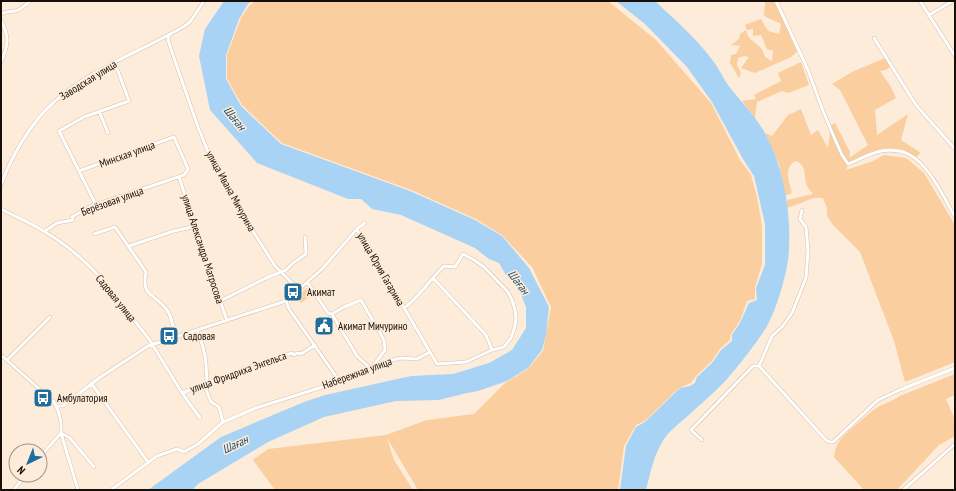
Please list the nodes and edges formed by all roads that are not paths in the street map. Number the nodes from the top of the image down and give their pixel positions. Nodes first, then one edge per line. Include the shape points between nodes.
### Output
1 (30, 1) edge
2 (204, 1) edge
3 (776, 1) edge
4 (920, 1) edge
5 (954, 1) edge
6 (1, 14) edge
7 (929, 15) junction
8 (1, 21) edge
9 (169, 36) junction
10 (874, 38) dead end
11 (955, 56) edge
12 (1, 62) edge
13 (115, 63) junction
14 (99, 111) junction
15 (108, 133) dead end
16 (955, 148) edge
17 (79, 172) junction
18 (184, 175) joint
19 (179, 177) junction
20 (1, 185) edge
21 (96, 206) junction
22 (1, 209) edge
23 (802, 210) dead end
24 (955, 217) edge
25 (365, 223) dead end
26 (196, 226) junction
27 (357, 229) junction
28 (45, 231) junction
29 (94, 234) dead end
30 (305, 237) dead end
31 (129, 246) junction
32 (281, 272) junction
33 (433, 278) junction
34 (308, 282) junction
35 (299, 290) junction
36 (220, 301) junction
37 (286, 301) junction
38 (404, 308) junction
39 (332, 314) junction
40 (50, 317) dead end
41 (227, 321) junction
42 (197, 330) junction
43 (176, 337) junction
44 (152, 344) junction
45 (315, 346) junction
46 (492, 350) junction
47 (430, 352) junction
48 (1, 355) edge
49 (7, 360) junction
50 (758, 366) junction
51 (372, 367) junction
52 (955, 368) edge
53 (340, 382) junction
54 (91, 383) junction
55 (204, 385) junction
56 (182, 393) junction
57 (57, 406) junction
58 (200, 418) dead end
59 (223, 422) junction
60 (61, 433) junction
61 (702, 440) dead end
62 (955, 444) edge
63 (48, 448) edge
64 (148, 462) junction
65 (94, 467) dead end
66 (78, 490) edge
67 (111, 490) edge
68 (903, 490) edge

1 - 6 street via 15,11
2 - 9 street, Заводская улица via 190,22
3 - 24 street via 808,70 822,111 848,164 876,152 899,151 910,154 936,184
4 - 7 street
5 - 7 street
7 - 11 street
8 - 12 street via 8,37
9 - 13 street, Заводская улица
9 - 32 street, улица Ивана Мичурина via 171,50 213,164
10 - 16 street via 916,105
13 - 14 street via 129,100
13 - 20 street, Заводская улица via 77,85 48,108 16,153
14 - 15 street
14 - 17 street via 59,131
17 - 18 street, Минская улица via 174,137 188,169
17 - 21 street
18 - 19 street, Берёзовая улица
19 - 21 street, Берёзовая улица
19 - 26 street, улица Александра Матросова
21 - 28 street, Берёзовая улица via 76,214 72,217 73,220 57,223
22 - 28 street, Садовая улица
23 - 50 street via 800,219 806,227 808,250 806,278 792,313 772,336
25 - 27 street
26 - 31 street
26 - 36 street, улица Александра Матросова
27 - 34 street
27 - 38 street, улица Юрия Гагарина
28 - 44 street, Садовая улица via 70,248 100,277
29 - 31 street via 115,227
30 - 32 street via 306,254
31 - 43 street via 146,272 145,288 168,311
32 - 35 street, улица Ивана Мичурина
32 - 36 street
33 - 38 street via 411,304
33 - 46 street via 486,335
33 - 46 street via 444,266 455,267 463,254 484,267 508,292 516,318 511,338 504,347
34 - 35 street
34 - 39 street via 328,313
35 - 37 street
36 - 41 street, улица Александра Матросова
37 - 41 street
37 - 45 street
38 - 47 street, улица Юрия Гагарина
39 - 51 street via 357,356
39 - 51 street via 361,300 384,340 385,350
40 - 49 street
41 - 42 street
42 - 43 street
42 - 55 street via 206,360 207,382
43 - 44 street
44 - 54 street
44 - 56 street, Садовая улица
45 - 53 street
45 - 55 street, улица Фридриха Энгельса via 301,354 292,353
46 - 47 street via 466,362 438,364
47 - 51 street, Набережная улица via 417,359 401,358
48 - 49 street
49 - 57 street
50 - 52 street via 830,442 878,400
50 - 61 street via 753,366 691,430
51 - 53 street, Набережная улица
53 - 59 street, Набережная улица via 256,408
54 - 57 street via 63,406
54 - 64 street
55 - 56 street, улица Фридриха Энгельса
55 - 59 street via 211,402 219,407
56 - 58 street, Садовая улица
57 - 60 street
59 - 64 street, Набережная улица via 198,444 184,452 170,450
60 - 63 street
60 - 65 street via 70,438
60 - 66 street
62 - 68 street
64 - 67 street, Набережная улица

